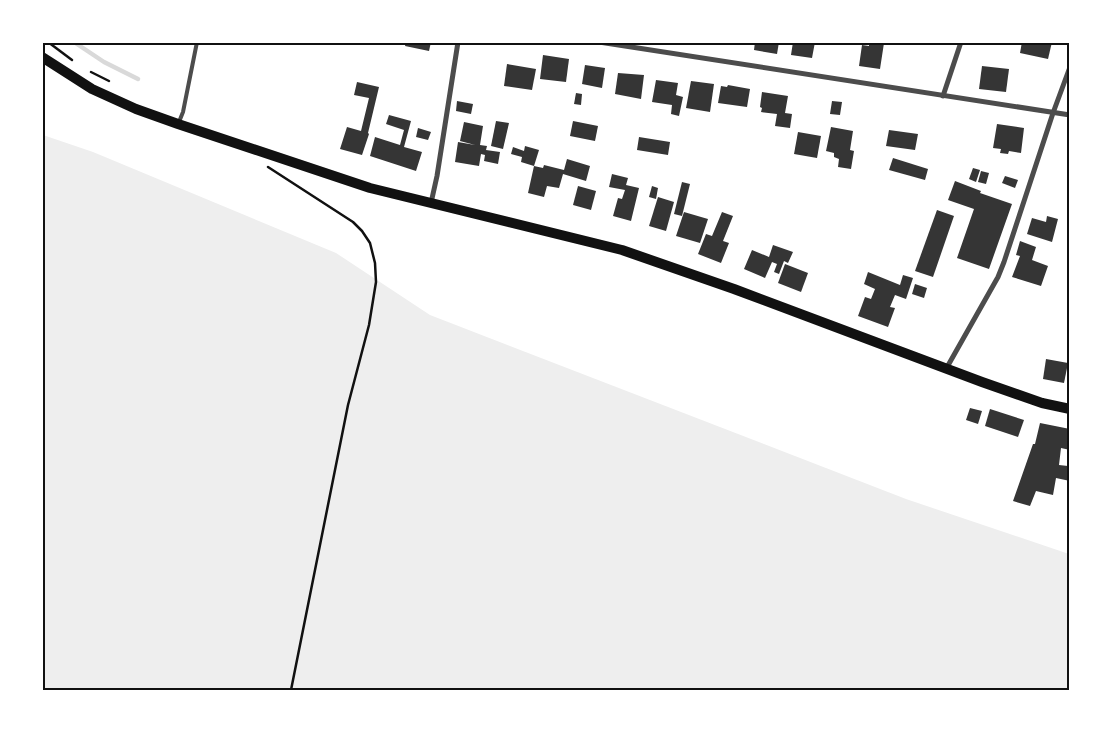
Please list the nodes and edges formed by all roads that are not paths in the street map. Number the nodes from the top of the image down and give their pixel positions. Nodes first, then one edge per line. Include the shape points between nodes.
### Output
1 (197, 42) edge
2 (458, 42) edge
3 (599, 42) edge
4 (961, 42) edge
5 (42, 57) edge
6 (1070, 67) edge
7 (942, 96) junction
8 (1053, 113) junction
9 (1070, 115) edge
10 (178, 124) junction
11 (431, 204) junction
12 (946, 369) junction
13 (1070, 409) edge

1 - 10 lane
2 - 11 street
3 - 7 street
4 - 7 street
5 - 10 main road via 92,90
6 - 8 street
7 - 8 street
8 - 9 street
8 - 12 street via 998,277
10 - 11 main road via 342,180
11 - 12 main road via 622,250
12 - 13 main road via 1018,395

